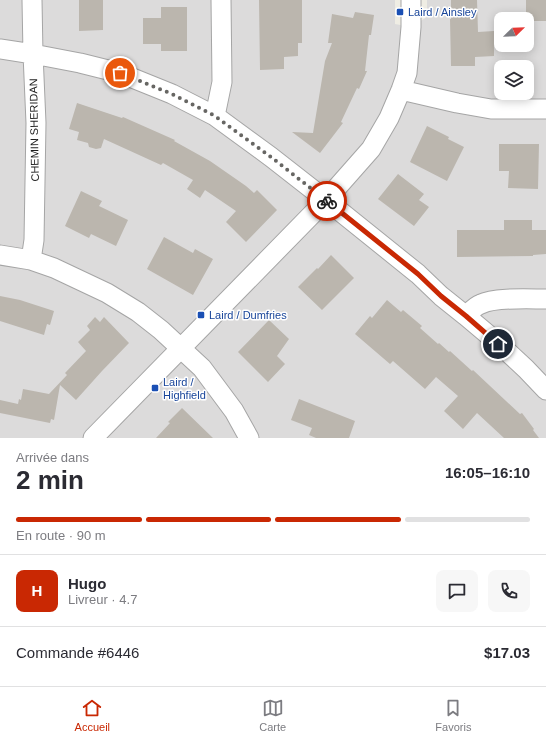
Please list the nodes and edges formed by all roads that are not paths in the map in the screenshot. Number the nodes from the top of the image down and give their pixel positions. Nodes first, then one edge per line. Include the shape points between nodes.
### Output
1 (32, 0) edge
2 (222, 0) edge
3 (411, 0) edge
4 (0, 49) edge
5 (33, 54) junction
6 (401, 90) junction
7 (546, 109) edge
8 (215, 116) junction
9 (326, 200) junction
10 (0, 255) edge
11 (31, 260) junction
12 (546, 299) edge
13 (466, 316) junction
14 (181, 348) junction
15 (546, 390) edge
16 (93, 438) edge
17 (249, 438) edge

1 - 5 street, CHEMIN SHERIDAN
2 - 8 street via 222,82
3 - 6 street via 409,50
4 - 5 street
5 - 8 street via 120,73 172,94
5 - 11 street, CHEMIN SHERIDAN via 36,123 34,240
6 - 7 street via 491,109
6 - 9 street via 371,149
8 - 9 street
9 - 13 street
9 - 14 street
10 - 11 street
11 - 14 street via 107,293 138,312
12 - 13 street via 492,301 480,304
13 - 15 street
14 - 16 street
14 - 17 street via 202,368 219,390

